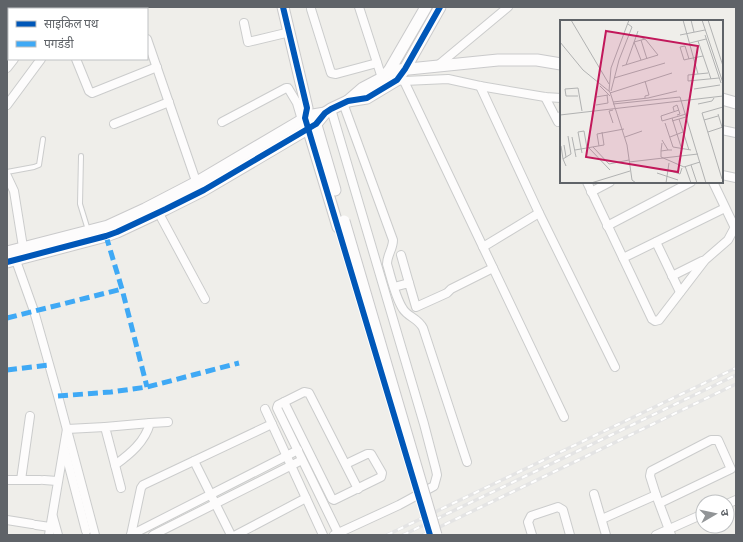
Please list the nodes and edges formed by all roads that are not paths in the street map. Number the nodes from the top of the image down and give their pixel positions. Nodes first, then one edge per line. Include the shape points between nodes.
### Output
1 (283, 7) edge
2 (359, 7) edge
3 (426, 7) edge
4 (440, 7) edge
5 (508, 7) edge
6 (311, 9) dead end
7 (244, 23) dead end
8 (290, 32) junction
9 (148, 42) edge
10 (13, 60) edge
11 (41, 60) edge
12 (79, 60) edge
13 (377, 63) junction
14 (560, 64) edge
15 (436, 66) junction
16 (7, 68) edge
17 (157, 68) junction
18 (405, 69) junction
19 (385, 74) junction
20 (400, 81) junction
21 (480, 86) junction
22 (545, 97) junction
23 (560, 98) edge
24 (723, 99) edge
25 (169, 102) junction
26 (345, 102) junction
27 (736, 102) edge
28 (7, 105) edge
29 (328, 111) junction
30 (307, 118) junction
31 (222, 122) dead end
32 (560, 122) edge
33 (114, 124) dead end
34 (723, 130) edge
35 (736, 133) edge
36 (43, 139) dead end
37 (81, 156) dead end
38 (7, 172) edge
39 (723, 175) edge
40 (7, 176) edge
41 (736, 178) edge
42 (587, 183) edge
43 (608, 183) edge
44 (689, 183) edge
45 (713, 183) edge
46 (198, 187) junction
47 (591, 192) junction
48 (156, 208) junction
49 (725, 208) junction
50 (539, 213) junction
51 (341, 224) junction
52 (607, 226) junction
53 (736, 227) edge
54 (89, 231) junction
55 (656, 242) junction
56 (483, 247) junction
57 (13, 254) edge
58 (401, 255) dead end
59 (623, 258) junction
60 (705, 260) junction
61 (493, 268) junction
62 (672, 276) junction
63 (409, 283) junction
64 (394, 285) junction
65 (383, 286) junction
66 (680, 292) junction
67 (205, 299) dead end
68 (615, 367) dead end
69 (284, 402) junction
70 (265, 408) dead end
71 (30, 416) dead end
72 (564, 417) dead end
73 (168, 422) dead end
74 (150, 423) junction
75 (272, 424) junction
76 (105, 427) junction
77 (67, 429) junction
78 (65, 447) junction
79 (298, 450) junction
80 (287, 456) junction
81 (302, 460) junction
82 (194, 461) junction
83 (467, 462) dead end
84 (346, 464) junction
85 (291, 465) junction
86 (115, 466) junction
87 (733, 468) edge
88 (7, 480) edge
89 (20, 480) junction
90 (58, 481) junction
91 (121, 488) dead end
92 (358, 489) junction
93 (324, 494) junction
94 (594, 494) dead end
95 (211, 495) junction
96 (656, 495) junction
97 (307, 500) junction
98 (660, 503) junction
99 (216, 504) junction
100 (53, 514) junction
101 (695, 518) edge
102 (602, 519) junction
103 (7, 520) edge
104 (49, 531) edge
105 (90, 532) edge
106 (670, 532) edge
107 (336, 534) edge
108 (58, 535) edge
109 (131, 535) edge
110 (153, 535) edge
111 (231, 535) edge
112 (236, 535) edge
113 (324, 535) edge
114 (430, 535) edge
115 (436, 535) edge
116 (532, 535) edge
117 (570, 535) edge
118 (606, 535) edge
119 (656, 535) edge

1 - 8 street
2 - 13 street
3 - 19 street
4 - 18 street
5 - 15 street
6 - 13 street via 331,73 336,74
7 - 8 street via 248,42
8 - 30 street
9 - 17 street
10 - 16 street
11 - 28 street
12 - 17 street via 89,91 92,93
13 - 19 street
14 - 15 street via 538,60 498,60
15 - 18 street
17 - 25 street
18 - 19 street
18 - 20 street
19 - 20 street
19 - 26 street
20 - 21 street via 448,79
20 - 26 street via 367,98
20 - 56 street
21 - 22 street
21 - 50 street
22 - 23 street
22 - 32 street
24 - 27 street
25 - 33 street
25 - 46 street
26 - 29 street
26 - 64 street via 393,240 387,264
29 - 30 street
29 - 65 street
30 - 31 street via 286,88
30 - 46 street
30 - 51 street
34 - 35 street
36 - 38 lane via 38,165
37 - 54 lane via 80,204
39 - 41 street
40 - 57 street via 14,191
42 - 47 street
43 - 47 street
44 - 52 street
45 - 49 street
46 - 48 street
47 - 52 street
48 - 54 street
48 - 57 street via 111,234
48 - 67 street
49 - 53 street
49 - 55 street
50 - 56 street
50 - 68 street
51 - 114 street
51 - 115 street, bridge
52 - 59 street
53 - 60 street via 728,240
54 - 57 street
55 - 59 street
55 - 62 street
56 - 61 street
57 - 77 street via 34,311
58 - 63 street
59 - 66 street via 652,319 659,320
60 - 62 street
60 - 66 street
61 - 63 street via 416,307
61 - 72 street
62 - 66 street
63 - 64 street
64 - 65 street
64 - 83 street via 404,310 423,328
65 - 107 street via 424,424 436,470 436,480 434,486 399,505
69 - 79 street via 277,408
69 - 84 street via 304,392 309,393
69 - 93 street
70 - 75 street
71 - 89 street
73 - 74 street
74 - 76 street
74 - 86 street via 142,442
75 - 80 street
75 - 82 street
76 - 77 street
76 - 86 street
77 - 78 street
77 - 105 street
78 - 90 street
78 - 105 street
79 - 80 street
79 - 81 street
80 - 85 street
80 - 95 street
81 - 85 street
81 - 93 street
82 - 95 street
82 - 109 street via 143,485
84 - 92 street
84 - 92 street via 371,454 382,473 381,477
85 - 97 street
85 - 99 street
86 - 91 street
87 - 96 street via 718,440 711,440 650,471
87 - 98 street
88 - 89 street
89 - 90 street
90 - 100 street
92 - 93 street via 334,500
93 - 97 street
93 - 107 street
94 - 102 street
95 - 99 street
95 - 109 street
96 - 98 street
96 - 102 street
97 - 112 street
97 - 113 street
98 - 106 street
99 - 110 street
99 - 111 street
100 - 104 street
100 - 108 street
101 - 106 street
102 - 118 street
103 - 104 street via 34,525
106 - 119 street
116 - 117 street via 528,522 531,516 558,507 563,510

